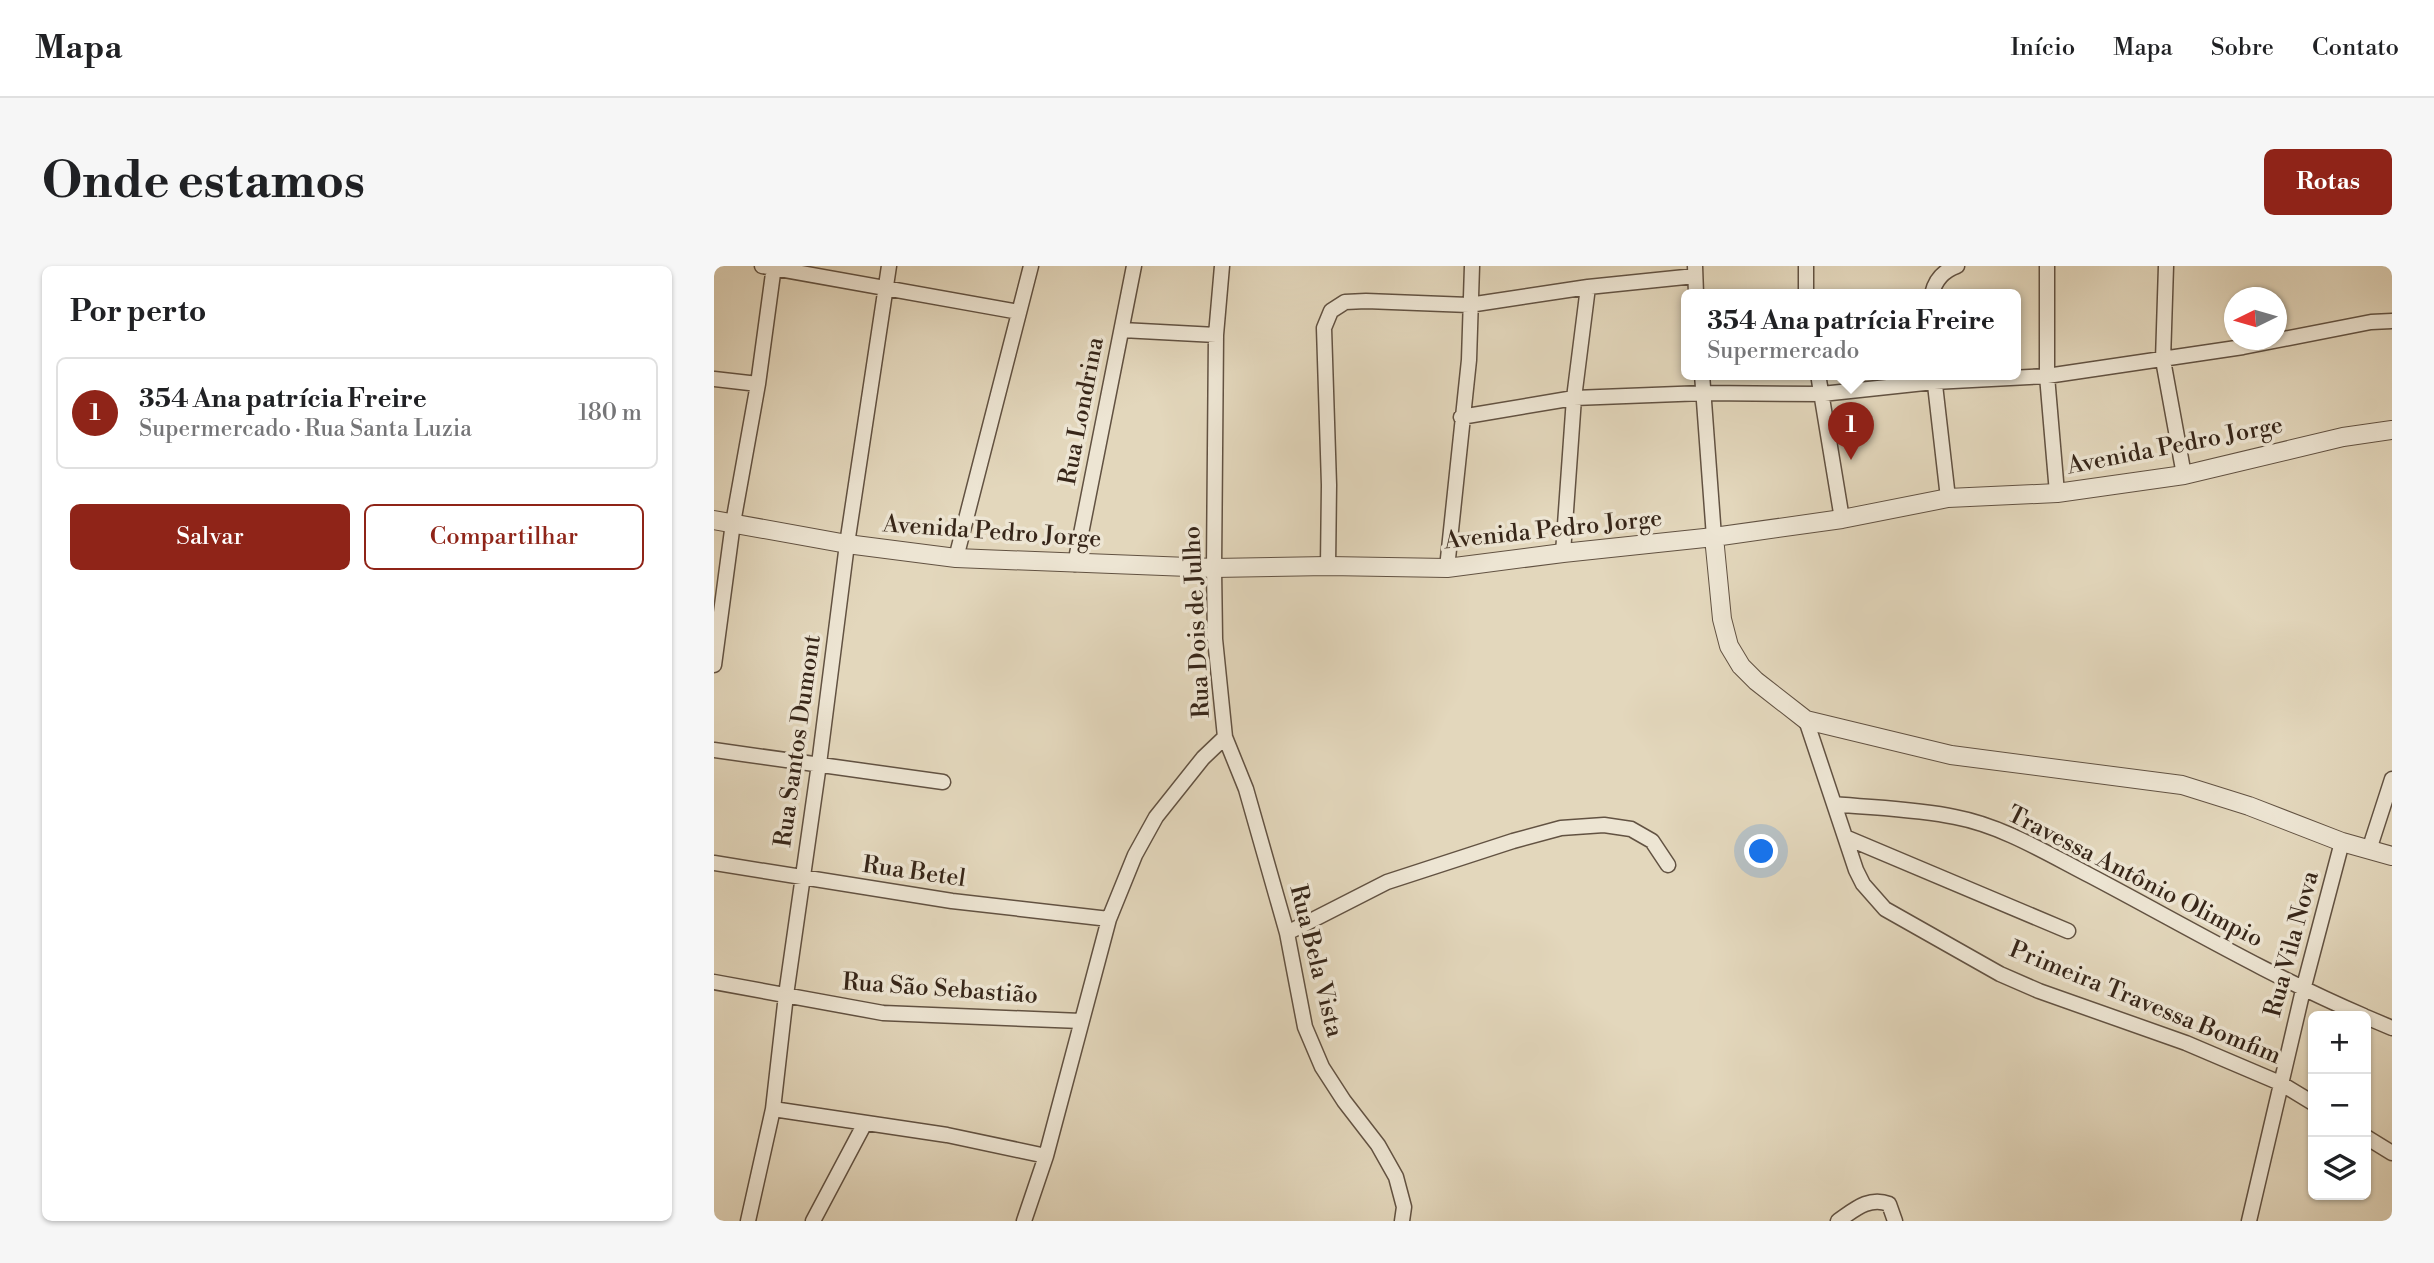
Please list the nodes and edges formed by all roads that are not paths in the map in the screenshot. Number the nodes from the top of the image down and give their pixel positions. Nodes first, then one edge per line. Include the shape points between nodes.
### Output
1 (889, 266) edge
2 (1031, 266) edge
3 (1134, 266) edge
4 (1222, 266) edge
5 (1472, 266) edge
6 (1806, 266) edge
7 (1957, 266) edge
8 (2047, 266) edge
9 (2166, 266) edge
10 (770, 267) edge
11 (1695, 271) edge
12 (886, 287) junction
13 (1588, 287) junction
14 (1696, 289) edge
15 (1806, 289) edge
16 (1933, 289) edge
17 (1469, 305) junction
18 (1019, 313) junction
19 (2392, 321) edge
20 (1122, 330) junction
21 (1216, 335) junction
22 (2163, 359) junction
23 (2021, 376) edge
24 (2047, 376) junction
25 (714, 379) edge
26 (1703, 380) edge
27 (1819, 380) edge
28 (1920, 380) edge
29 (1934, 380) edge
30 (758, 384) junction
31 (1704, 393) junction
32 (1822, 394) junction
33 (1574, 398) junction
34 (1461, 417) junction
35 (2392, 430) edge
36 (2184, 475) junction
37 (2057, 493) junction
38 (1948, 498) junction
39 (1842, 519) junction
40 (714, 520) edge
41 (733, 523) junction
42 (1714, 537) junction
43 (847, 544) junction
44 (1563, 553) junction
45 (956, 558) junction
46 (1075, 564) junction
47 (1328, 566) junction
48 (1214, 568) junction
49 (1447, 568) junction
50 (714, 665) edge
51 (1806, 720) junction
52 (1225, 737) junction
53 (714, 750) edge
54 (819, 764) junction
55 (2392, 779) edge
56 (943, 782) dead end
57 (1834, 804) junction
58 (1845, 836) junction
59 (2342, 842) junction
60 (2370, 850) junction
61 (2392, 856) edge
62 (714, 863) edge
63 (1668, 865) dead end
64 (803, 878) junction
65 (1109, 919) junction
66 (2068, 931) dead end
67 (1287, 933) junction
68 (714, 982) edge
69 (2303, 990) junction
70 (786, 995) junction
71 (2351, 1011) edge
72 (2371, 1019) edge
73 (1081, 1021) junction
74 (2392, 1028) edge
75 (2280, 1083) junction
76 (2308, 1100) edge
77 (774, 1109) junction
78 (865, 1123) junction
79 (2368, 1137) edge
80 (2392, 1153) edge
81 (1046, 1156) junction
82 (748, 1221) edge
83 (813, 1221) edge
84 (1024, 1221) edge
85 (1402, 1221) edge
86 (1838, 1221) edge
87 (1895, 1221) edge
88 (2249, 1221) edge

1 - 12 street, Rua Santos Dumont
2 - 18 street
3 - 20 street, Rua Londrina
4 - 21 street, Rua Dois de Julho
5 - 17 street
6 - 15 street
7 - 16 street via 1942,274
8 - 24 street
9 - 22 street
10 - 12 street
10 - 30 street
11 - 13 street
11 - 14 street
12 - 18 street
12 - 43 street, Rua Santos Dumont
13 - 17 street
13 - 33 street
17 - 34 street via 1469,360
17 - 47 street via 1366,301 1345,302 1331,311 1324,328
18 - 45 street
19 - 22 street
20 - 21 street
20 - 46 street, Rua Londrina
21 - 48 street, Rua Dois de Julho
22 - 24 street
22 - 36 street
23 - 24 street
24 - 37 street
25 - 30 street
26 - 31 street
27 - 32 street
28 - 32 street
29 - 38 street
30 - 41 street
31 - 32 street
31 - 33 street
31 - 42 street
32 - 39 street
33 - 34 street
33 - 44 street
34 - 49 street
35 - 36 street, Avenida Pedro Jorge
36 - 37 street, Avenida Pedro Jorge
37 - 38 street, Avenida Pedro Jorge
38 - 39 street, Avenida Pedro Jorge
39 - 42 street, Avenida Pedro Jorge
40 - 41 street, Avenida Pedro Jorge
41 - 43 street, Avenida Pedro Jorge
41 - 50 street
42 - 44 street, Avenida Pedro Jorge
42 - 51 street via 1729,646 1741,666
43 - 45 street, Avenida Pedro Jorge
43 - 54 street, Rua Santos Dumont
44 - 49 street, Avenida Pedro Jorge
45 - 46 street, Avenida Pedro Jorge
46 - 48 street, Avenida Pedro Jorge
47 - 48 street, Avenida Pedro Jorge
47 - 49 street, Avenida Pedro Jorge
48 - 52 street, Rua Dois de Julho via 1215,639
51 - 57 street, Primeira Travessa Bomfim
51 - 59 street via 1951,755 2182,785
52 - 65 street, Rua Dois de Julho via 1156,817
52 - 67 street, Rua Bela Vista via 1246,789
53 - 54 street
54 - 56 street
54 - 64 street, Rua Santos Dumont
55 - 60 street
57 - 58 street, Primeira Travessa Bomfim
57 - 69 street, Travessa Antônio Olimpio via 1956,817 1998,830
58 - 66 street
58 - 75 street, Primeira Travessa Bomfim via 1863,884 1896,916 2029,987 2186,1043
59 - 60 street
59 - 69 street, Rua Vila Nova
60 - 61 street
62 - 64 street, Rua Betel
63 - 67 street via 1652,841 1631,829 1604,825 1561,828 1387,882
64 - 65 street, Rua Betel
64 - 70 street, Rua Santos Dumont
65 - 73 street, Rua Dois de Julho
67 - 85 street, Rua Bela Vista via 1305,1027 1322,1067 1396,1177 1404,1207
68 - 70 street, Rua São Sebastião
69 - 71 street, Travessa Antônio Olimpio
69 - 75 street, Rua Vila Nova
70 - 73 street, Rua São Sebastião via 883,1013
70 - 77 street, Rua Santos Dumont
72 - 74 street, Travessa Antônio Olimpio
73 - 81 street, Rua Dois de Julho
75 - 76 street, Primeira Travessa Bomfim
75 - 88 street, Rua Vila Nova
77 - 78 street
77 - 82 street, Rua Santos Dumont
78 - 81 street
78 - 83 street
79 - 80 street
81 - 84 street, Rua Dois de Julho
86 - 87 street via 1866,1203 1880,1201 1889,1205

